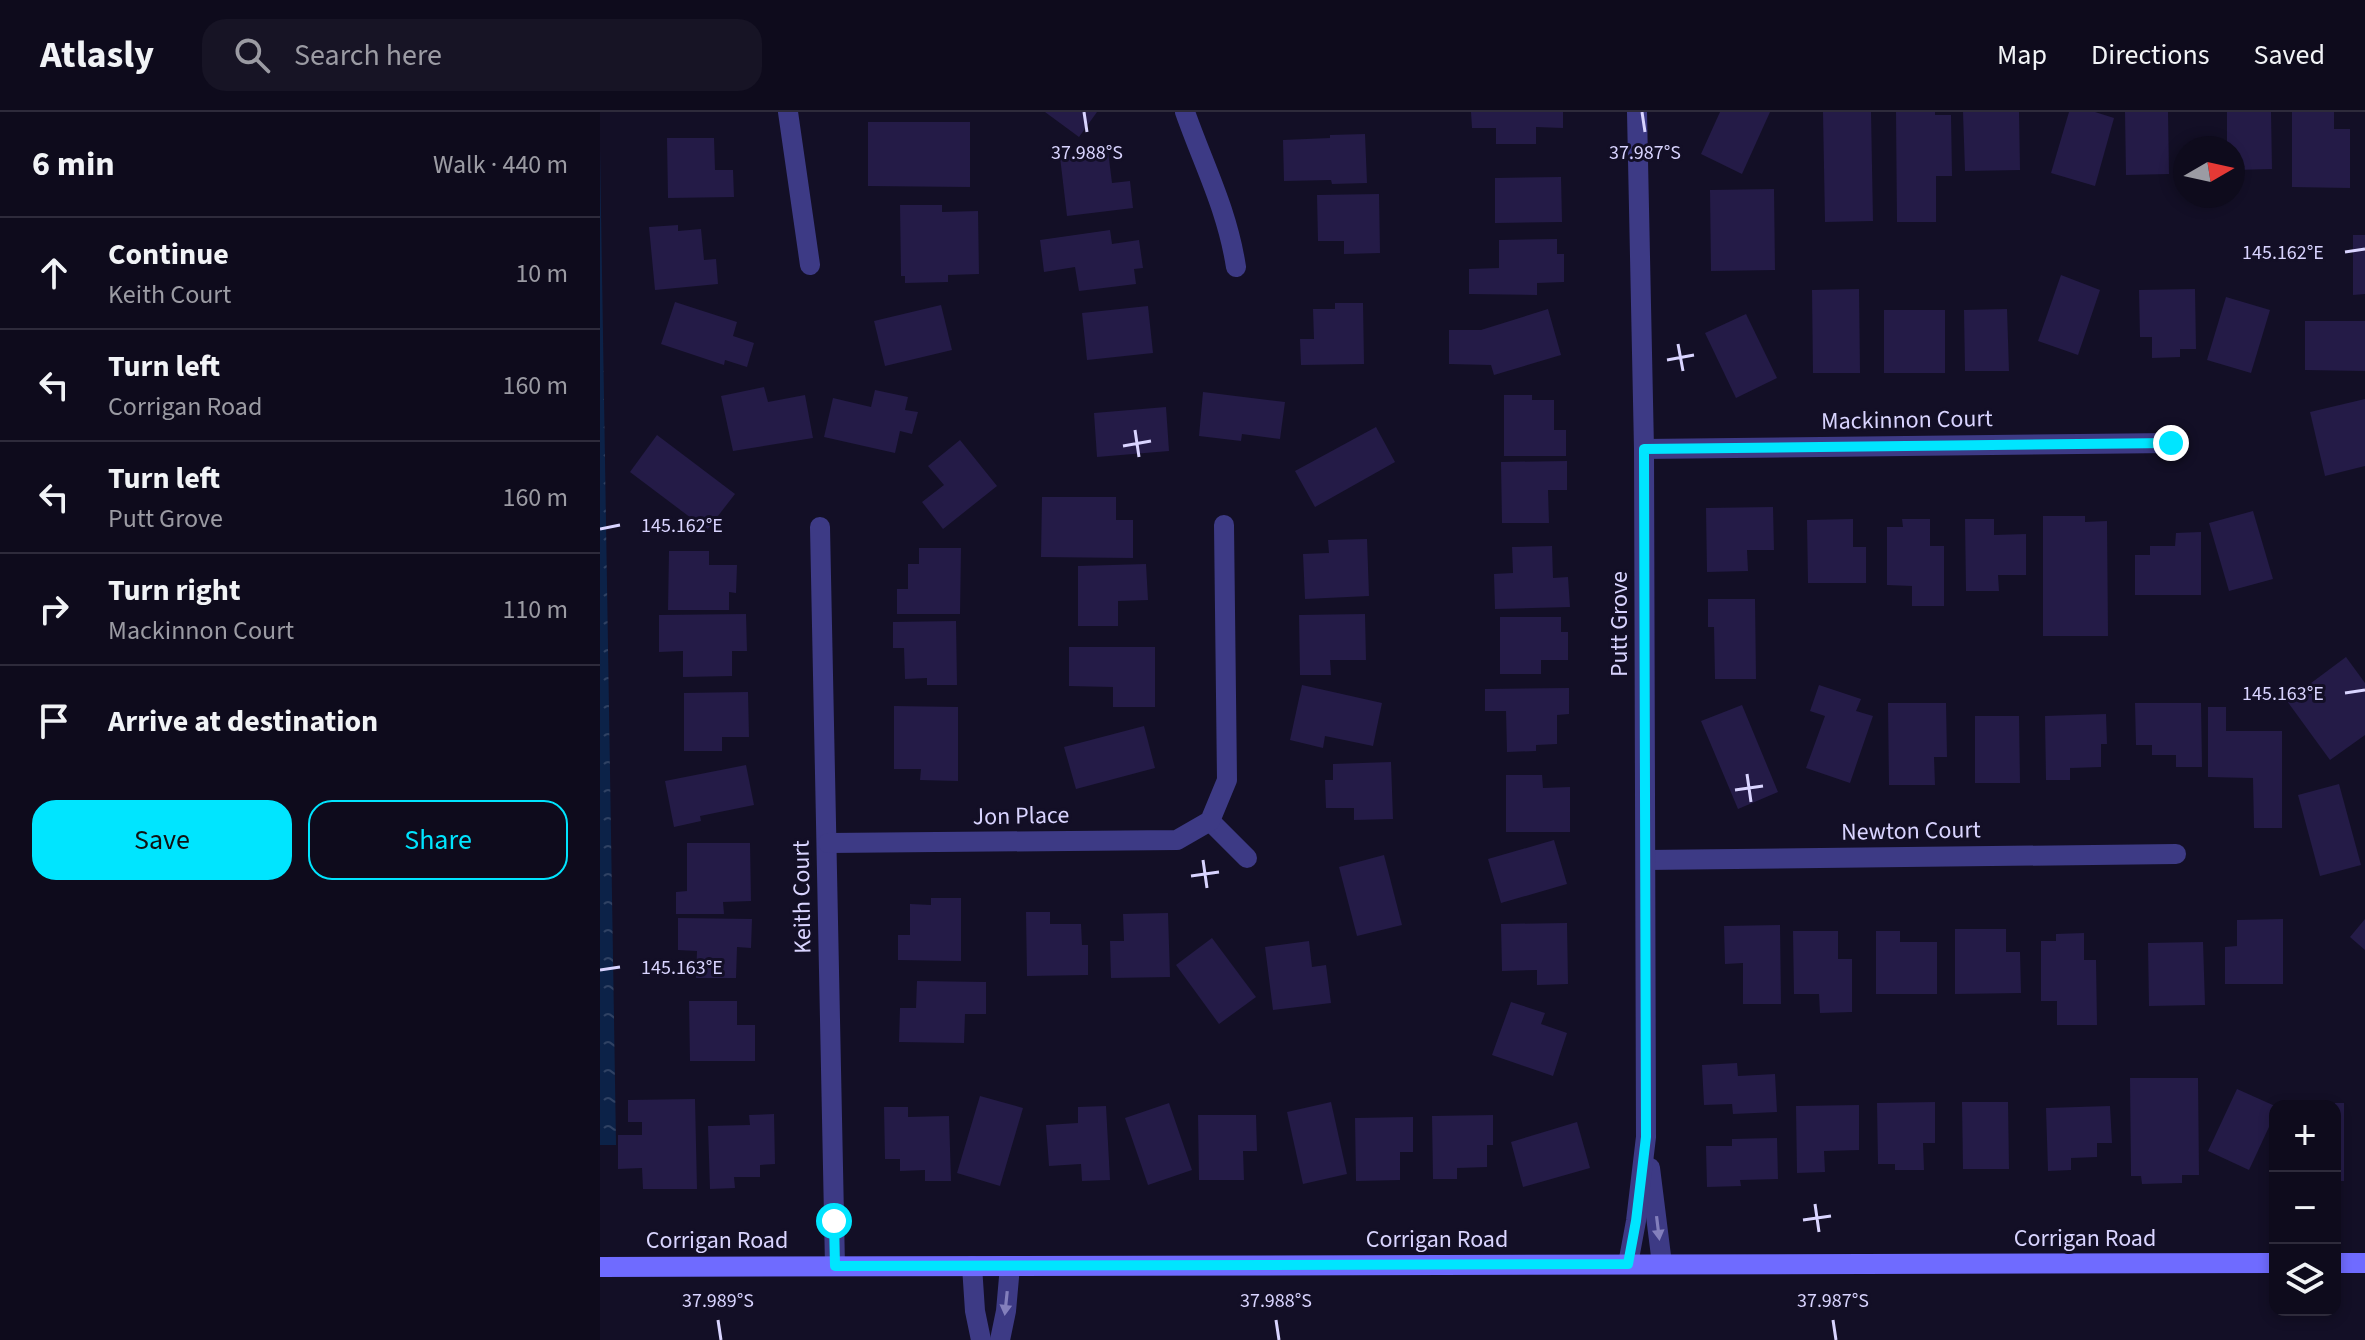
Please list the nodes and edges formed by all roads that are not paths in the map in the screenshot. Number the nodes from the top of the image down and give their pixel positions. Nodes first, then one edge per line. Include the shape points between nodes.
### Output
1 (788, 112) edge
2 (1185, 112) edge
3 (1637, 112) edge
4 (810, 265) dead end
5 (1236, 267) dead end
6 (2171, 443) dead end
7 (1644, 449) junction
8 (1224, 525) dead end
9 (820, 527) dead end
10 (1210, 821) junction
11 (828, 843) junction
12 (2176, 854) dead end
13 (1247, 858) dead end
14 (1646, 860) junction
15 (1646, 1137) junction
16 (2269, 1263) edge
17 (2341, 1263) edge
18 (2365, 1263) edge
19 (1628, 1264) junction
20 (1662, 1264) junction
21 (835, 1266) junction
22 (972, 1266) junction
23 (1010, 1266) junction
24 (600, 1267) edge
25 (981, 1340) edge
26 (1000, 1340) edge

1 - 4 street
2 - 5 street via 1222,202
3 - 7 street, Putt Grove
6 - 7 street, Mackinnon Court
7 - 14 street, Putt Grove
8 - 10 street via 1227,780
9 - 11 street, Keith Court
10 - 11 street, Jon Place via 1177,840
10 - 13 street
11 - 21 street, Keith Court
12 - 14 street, Newton Court
14 - 15 street, Putt Grove
15 - 19 street, Putt Grove
15 -> 20 street, Putt Grove
16 - 20 main road, Corrigan Road
17 - 18 main road
19 - 20 main road, Corrigan Road
19 - 23 main road, Corrigan Road
21 - 22 main road, Corrigan Road
21 - 24 main road, Corrigan Road
22 - 23 main road, Corrigan Road
22 - 25 street
23 -> 26 street

